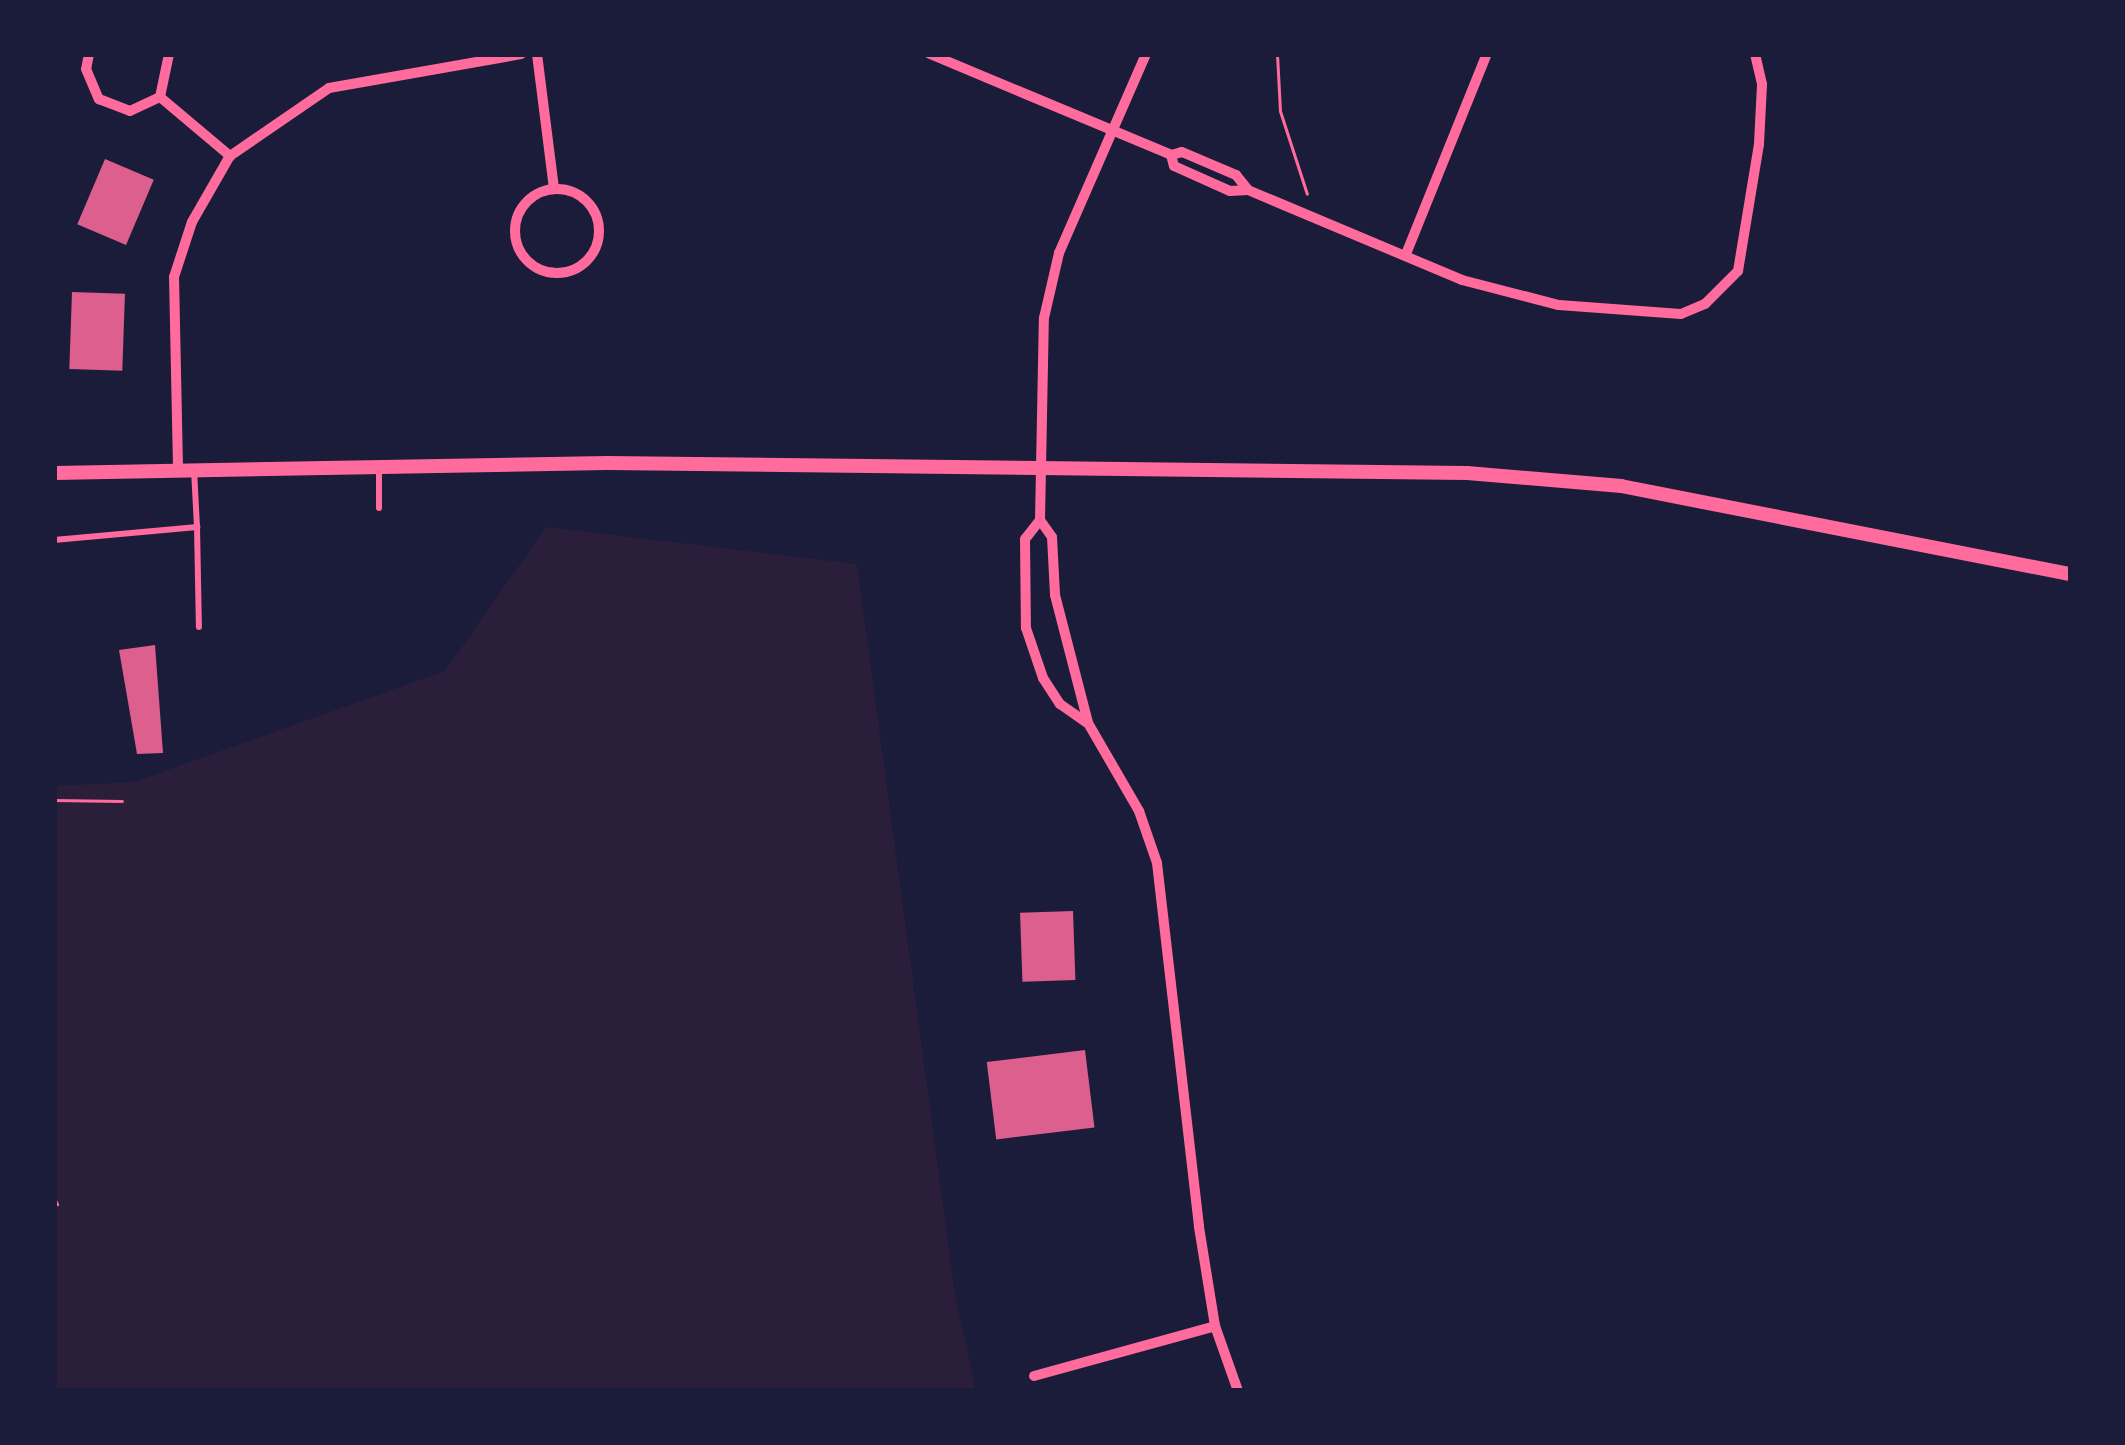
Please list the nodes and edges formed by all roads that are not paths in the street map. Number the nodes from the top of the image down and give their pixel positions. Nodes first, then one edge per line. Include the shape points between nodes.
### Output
1 (89, 54) edge
2 (169, 54) edge
3 (521, 54) edge
4 (537, 54) edge
5 (930, 54) edge
6 (1147, 54) edge
7 (1487, 54) edge
8 (1755, 54) edge
9 (160, 98) junction
10 (1113, 130) junction
11 (230, 156) junction
12 (554, 188) junction
13 (1406, 254) junction
14 (379, 463) junction
15 (186, 466) junction
16 (1036, 470) junction
17 (54, 473) edge
18 (379, 508) dead end
19 (1040, 520) junction
20 (197, 527) junction
21 (54, 540) edge
22 (2071, 574) edge
23 (199, 627) dead end
24 (1088, 724) junction
25 (1215, 1326) junction
26 (1034, 1376) dead end
27 (1238, 1391) edge

1 - 9 street via 90,85 113,108
2 - 9 street
3 - 11 street via 329,88
4 - 12 street
5 - 10 street
6 - 10 street
7 - 13 street
8 - 13 street via 1762,84 1753,210 1738,271 1705,304 1653,315 1559,305 1462,280
9 - 11 street
10 - 13 street via 1171,155 1182,152 1236,175 1248,190
10 - 16 street via 1059,253 1044,318
11 - 15 street via 192,222 174,277
12 - 12 street via 525,203 515,234 530,263 561,273 590,258 600,227 585,198
14 - 15 street
14 - 16 street
14 - 18 lane
15 - 17 street
15 - 20 lane
16 - 19 street
16 - 22 street via 1446,473 1621,486
19 - 24 street via 1052,537 1055,595
19 - 24 street via 1025,538 1026,628 1043,678 1060,704
20 - 21 lane
20 - 23 lane
24 - 25 street via 1139,811 1157,863
25 - 26 street
25 - 27 street

